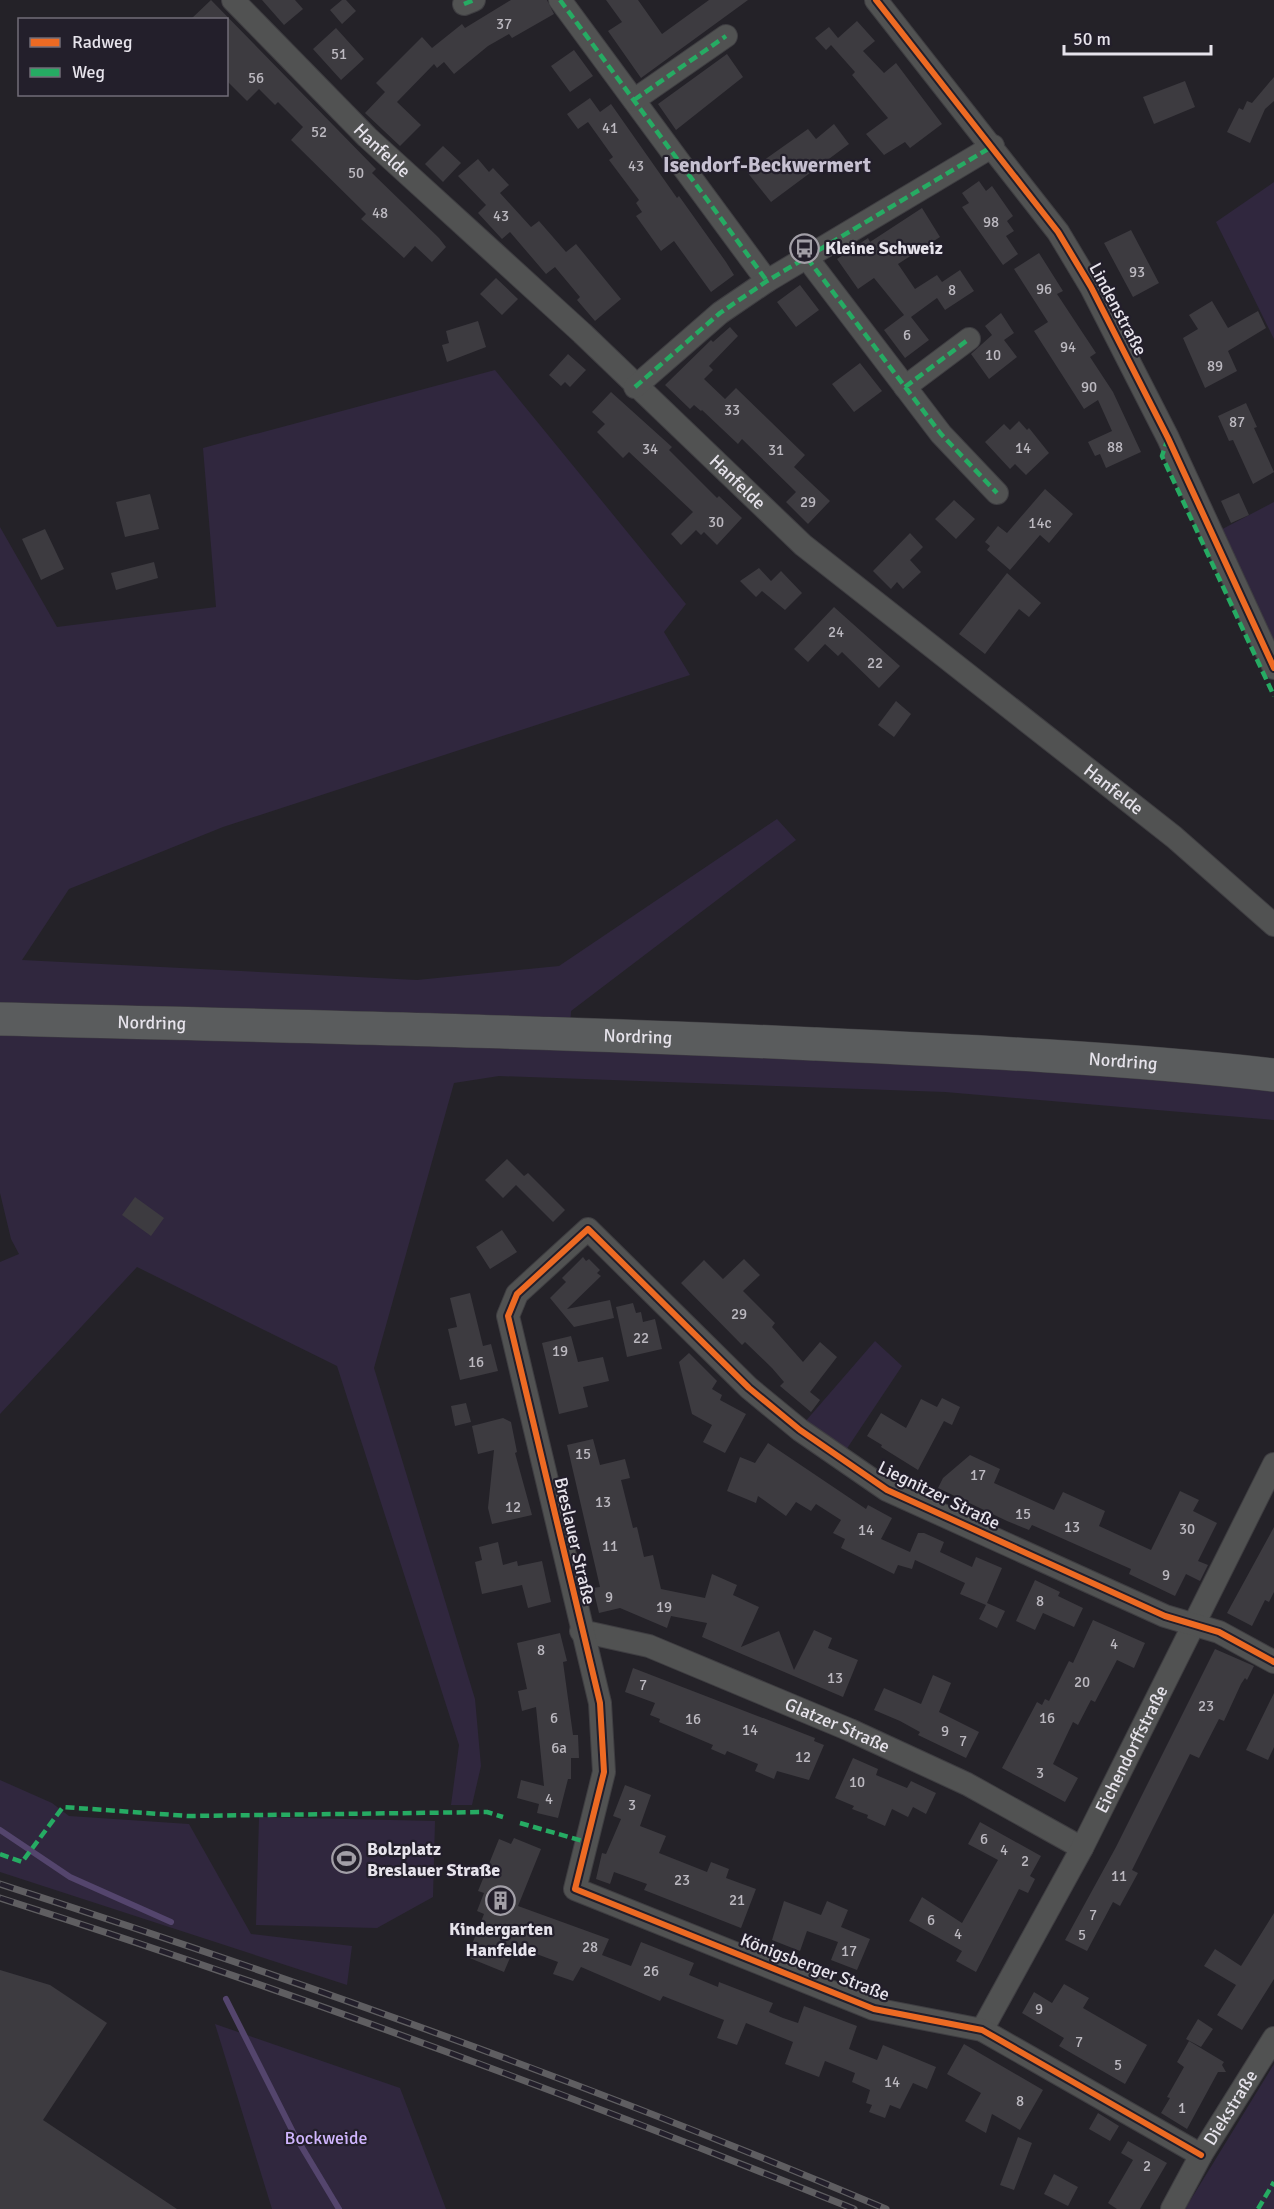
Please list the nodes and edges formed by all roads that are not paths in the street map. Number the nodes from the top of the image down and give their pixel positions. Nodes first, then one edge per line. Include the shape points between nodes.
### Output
1 (234, 0) edge
2 (560, 0) edge
3 (876, 0) edge
4 (726, 36) dead end
5 (634, 100) junction
6 (993, 146) junction
7 (807, 258) junction
8 (767, 281) junction
9 (969, 339) dead end
10 (635, 387) junction
11 (905, 387) junction
12 (997, 493) dead end
13 (1274, 668) edge
14 (1274, 925) edge
15 (0, 1019) edge
16 (1274, 1075) edge
17 (588, 1229) joint
18 (1274, 1464) edge
19 (1194, 1623) junction
20 (581, 1631) junction
21 (1274, 1662) edge
22 (1082, 1848) junction
23 (575, 1889) joint
24 (982, 2030) junction
25 (1274, 2038) edge
26 (1202, 2155) junction
27 (1172, 2209) edge

1 - 10 street, Hanfelde via 367,137 582,333
2 - 5 street
3 - 6 street, Lindenstraße
4 - 5 street
5 - 8 street
6 - 7 street
6 - 13 street, Lindenstraße via 1058,232 1091,287 1168,438
7 - 8 street
7 - 11 street
8 - 10 street via 720,313
9 - 11 street
10 - 14 street, Hanfelde via 802,544 1174,837
11 - 12 street via 941,434
15 - 16 main road, Nordring via 567,1032 980,1052
17 - 19 street, Liegnitzer Straße via 749,1388 800,1430 887,1490 1165,1617
17 - 20 street, Breslauer Straße via 517,1294 508,1316
18 - 19 street, Eichendorffstraße
19 - 21 street, Liegnitzer Straße
19 - 22 street, Eichendorffstraße
20 - 22 street, Glatzer Straße via 649,1646 850,1730 967,1784
20 - 23 street, Breslauer Straße via 600,1703 604,1772
22 - 24 street, Eichendorffstraße
23 - 24 street, Königsberger Straße via 874,2008
24 - 26 street, Königsberger Straße
25 - 26 street, Diekstraße
26 - 27 street, Diekstraße

